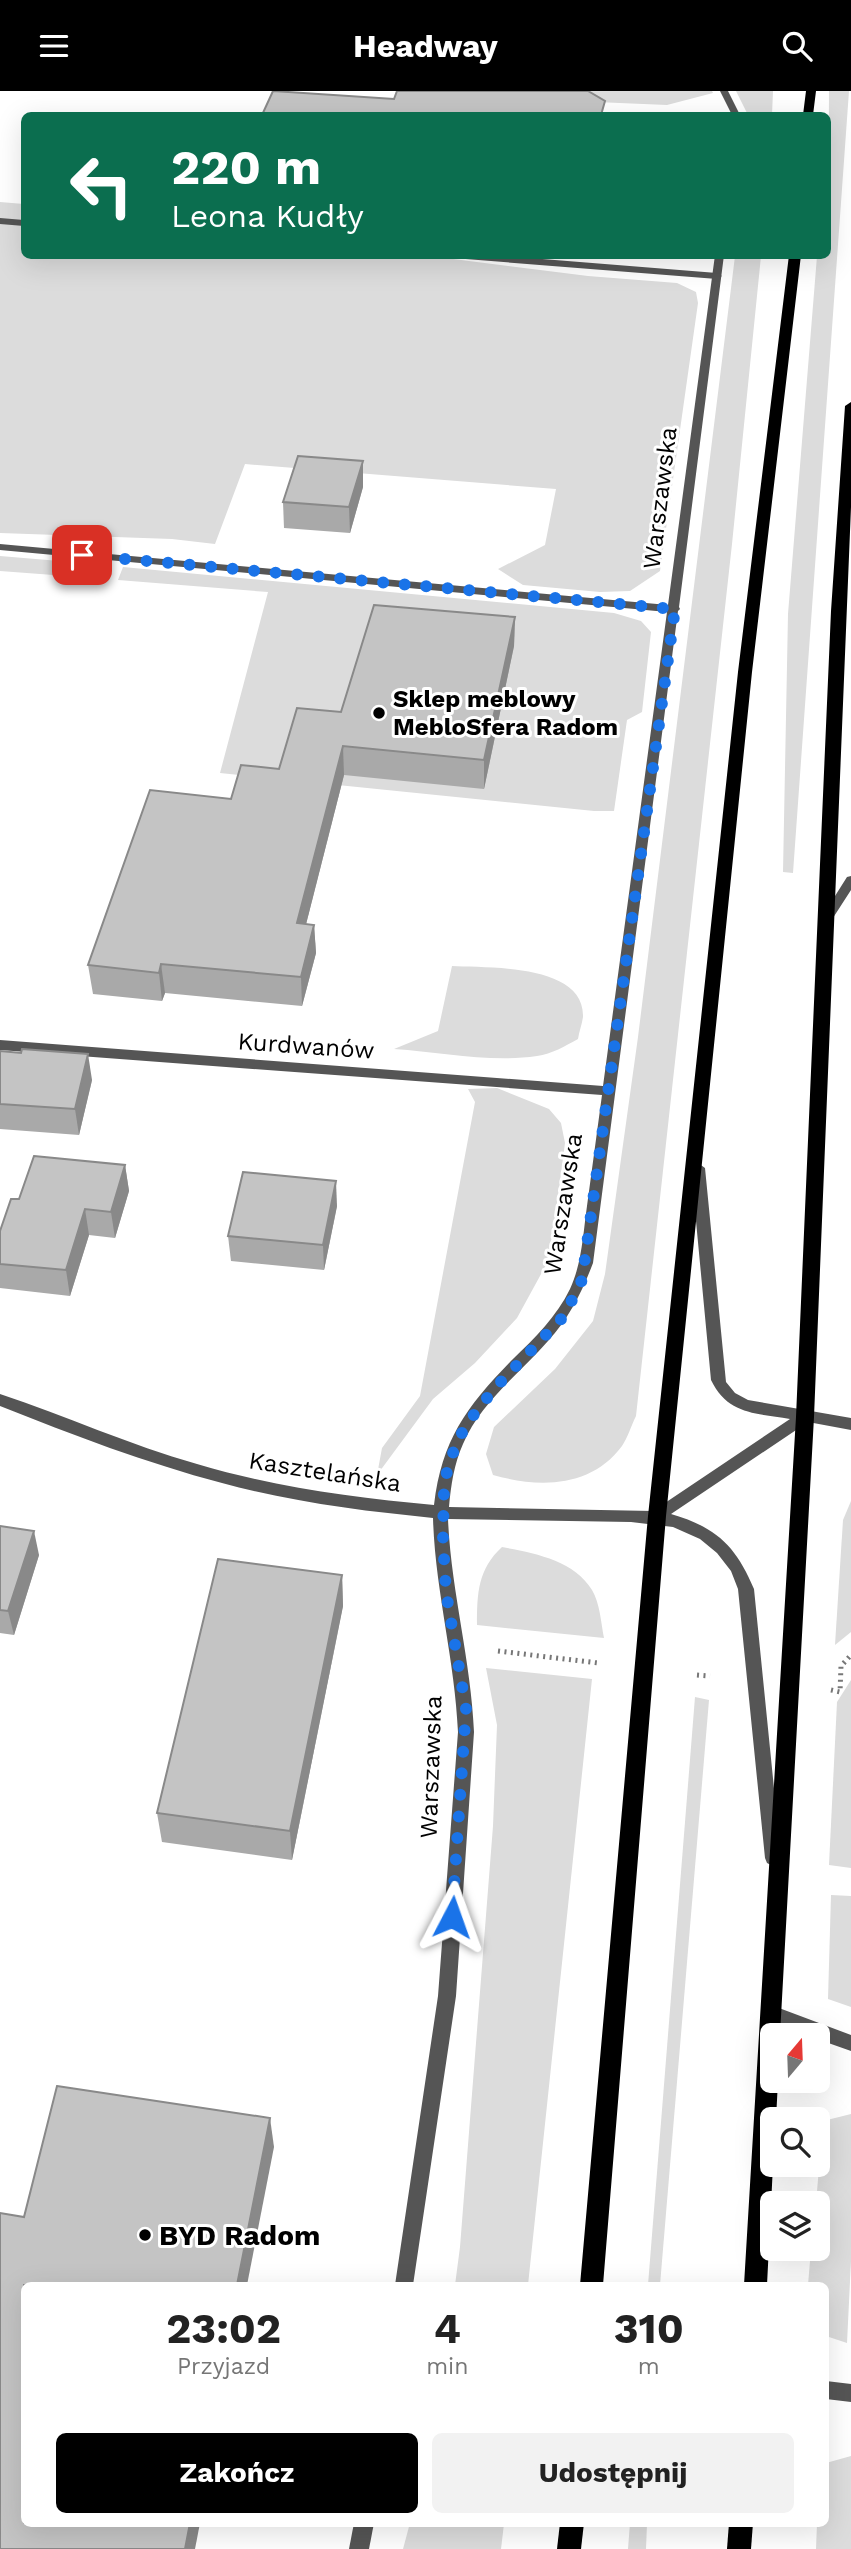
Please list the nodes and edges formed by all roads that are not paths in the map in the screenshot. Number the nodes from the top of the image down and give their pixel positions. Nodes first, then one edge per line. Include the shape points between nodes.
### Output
1 (724, 91) edge
2 (810, 91) edge
3 (734, 112) edge
4 (808, 112) edge
5 (0, 221) edge
6 (21, 223) edge
7 (503, 259) edge
8 (719, 259) edge
9 (795, 259) edge
10 (717, 276) junction
11 (851, 406) edge
12 (0, 547) edge
13 (675, 609) junction
14 (851, 880) edge
15 (827, 918) junction
16 (0, 1045) edge
17 (609, 1091) junction
18 (695, 1145) junction
19 (0, 1400) edge
20 (805, 1417) junction
21 (851, 1424) edge
22 (442, 1512) junction
23 (657, 1516) junction
24 (777, 1899) junction
25 (771, 2013) junction
26 (851, 2043) edge
27 (404, 2282) edge
28 (591, 2282) edge
29 (755, 2282) edge
30 (829, 2390) edge
31 (851, 2393) edge
32 (363, 2527) edge
33 (572, 2527) edge
34 (741, 2527) edge
35 (359, 2549) edge
36 (569, 2549) edge
37 (739, 2549) edge

1 - 3 street
2 - 4 main road
5 - 6 street
7 - 10 street
8 - 10 street, Warszawska
9 - 18 main road
10 - 13 street, Warszawska
11 - 15 main road
12 - 13 street
13 - 17 street, Warszawska
14 - 15 street
15 - 20 main road
16 - 17 street, Kurdwanów
17 - 22 street, Warszawska via 579,1288 564,1316 465,1426 449,1462
18 - 20 street via 718,1380 733,1401
18 - 23 main road
19 - 22 street, Kasztelańska via 91,1436 230,1479 340,1500
20 - 21 street
20 - 23 street
20 - 24 main road
22 - 23 street, Kasztelańska
22 - 27 street, Warszawska via 446,1592 466,1732 447,1996
23 - 24 street, Kasztelańska via 709,1534 726,1549 746,1589
23 - 28 main road
24 - 25 main road
25 - 26 street
25 - 29 main road
30 - 31 street
32 - 35 street
33 - 36 main road
34 - 37 main road

